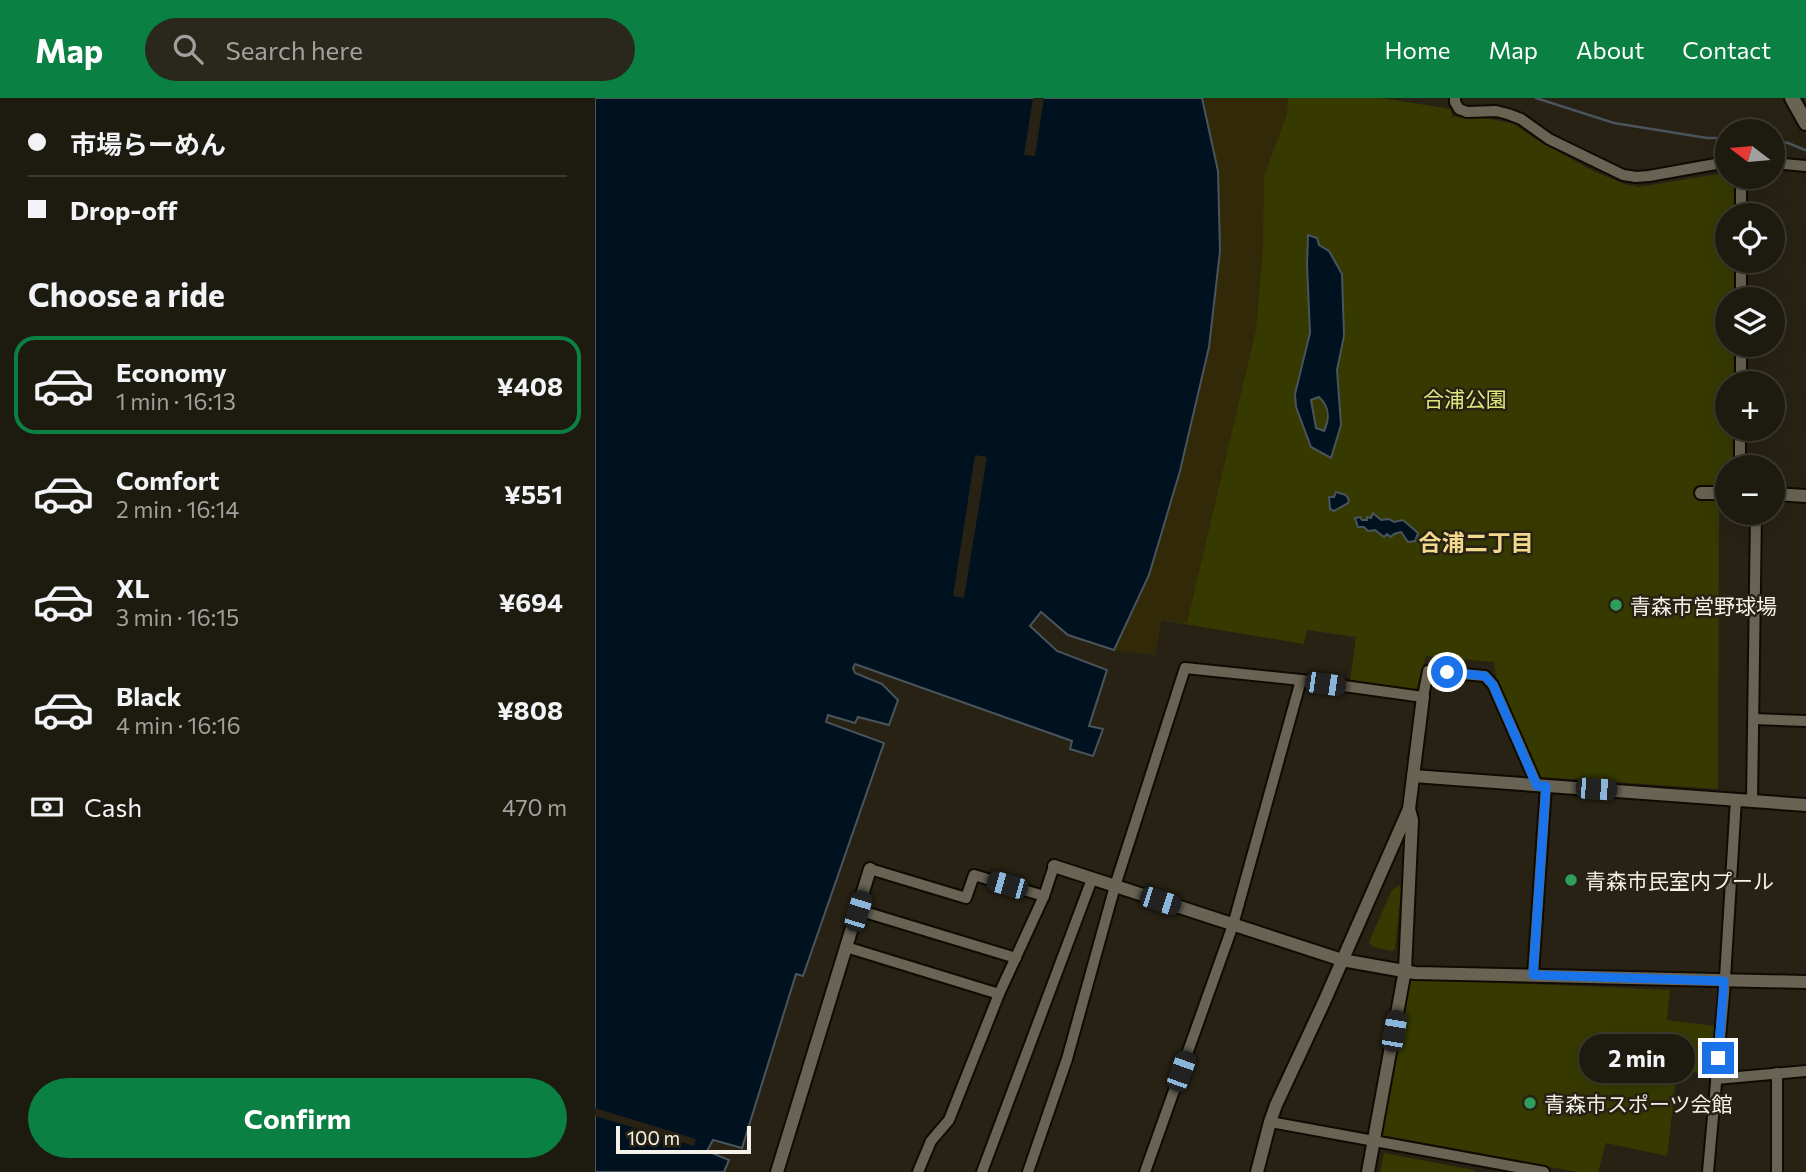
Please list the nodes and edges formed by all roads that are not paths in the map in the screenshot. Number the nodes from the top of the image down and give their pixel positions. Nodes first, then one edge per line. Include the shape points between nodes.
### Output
1 (1455, 98) edge
2 (1792, 98) edge
3 (1806, 123) edge
4 (1715, 164) edge
5 (1785, 164) edge
6 (1806, 166) edge
7 (1701, 493) dead end
8 (1715, 493) edge
9 (1785, 495) edge
10 (1806, 496) edge
11 (1756, 525) edge
12 (1301, 680) junction
13 (1423, 698) junction
14 (1754, 719) junction
15 (1806, 722) edge
16 (1413, 776) junction
17 (1541, 786) junction
18 (1736, 799) junction
19 (1752, 801) junction
20 (1806, 805) edge
21 (1409, 808) junction
22 (1054, 866) joint
23 (870, 869) joint
24 (1092, 879) junction
25 (1115, 886) junction
26 (1044, 896) junction
27 (858, 911) junction
28 (1233, 925) junction
29 (846, 947) junction
30 (1016, 958) junction
31 (1342, 960) junction
32 (1405, 970) junction
33 (1533, 975) junction
34 (1724, 981) junction
35 (1806, 982) edge
36 (999, 994) junction
37 (1806, 1071) edge
38 (1777, 1073) junction
39 (1716, 1079) junction
40 (1270, 1122) junction
41 (1373, 1141) junction
42 (777, 1172) edge
43 (918, 1172) edge
44 (982, 1172) edge
45 (1028, 1172) edge
46 (1145, 1172) edge
47 (1257, 1172) edge
48 (1368, 1172) edge
49 (1544, 1172) edge
50 (1708, 1172) edge
51 (1777, 1172) edge

1 - 4 street via 1459,109 1467,112 1496,111 1521,119 1549,139 1623,175 1649,176
2 - 3 main road
5 - 6 street
7 - 8 street
9 - 10 street
11 - 14 street
12 - 13 street
12 - 25 street via 1185,668
12 - 28 street
13 - 16 street
13 - 17 street via 1428,671 1485,676
14 - 15 street
14 - 19 street
16 - 17 street
16 - 21 street
17 - 18 street
17 - 33 street
18 - 19 street
18 - 34 street
19 - 20 street
21 - 31 street
21 - 32 street
22 - 24 street
22 - 26 street
23 - 26 street via 966,898 974,875
23 - 27 street
24 - 25 street
24 - 44 street
25 - 28 street
25 - 45 street via 1067,1059
26 - 30 street
27 - 29 street
27 - 30 street
28 - 31 street
28 - 46 street
29 - 36 street
29 - 42 street
30 - 36 street
31 - 32 street
31 - 40 street
32 - 33 street
32 - 41 street
33 - 34 street
34 - 35 street
34 - 39 street
36 - 43 street via 949,1120 931,1141
37 - 38 street
38 - 39 street
38 - 51 street
39 - 50 street
40 - 41 street
40 - 47 street
41 - 48 street
41 - 49 street

